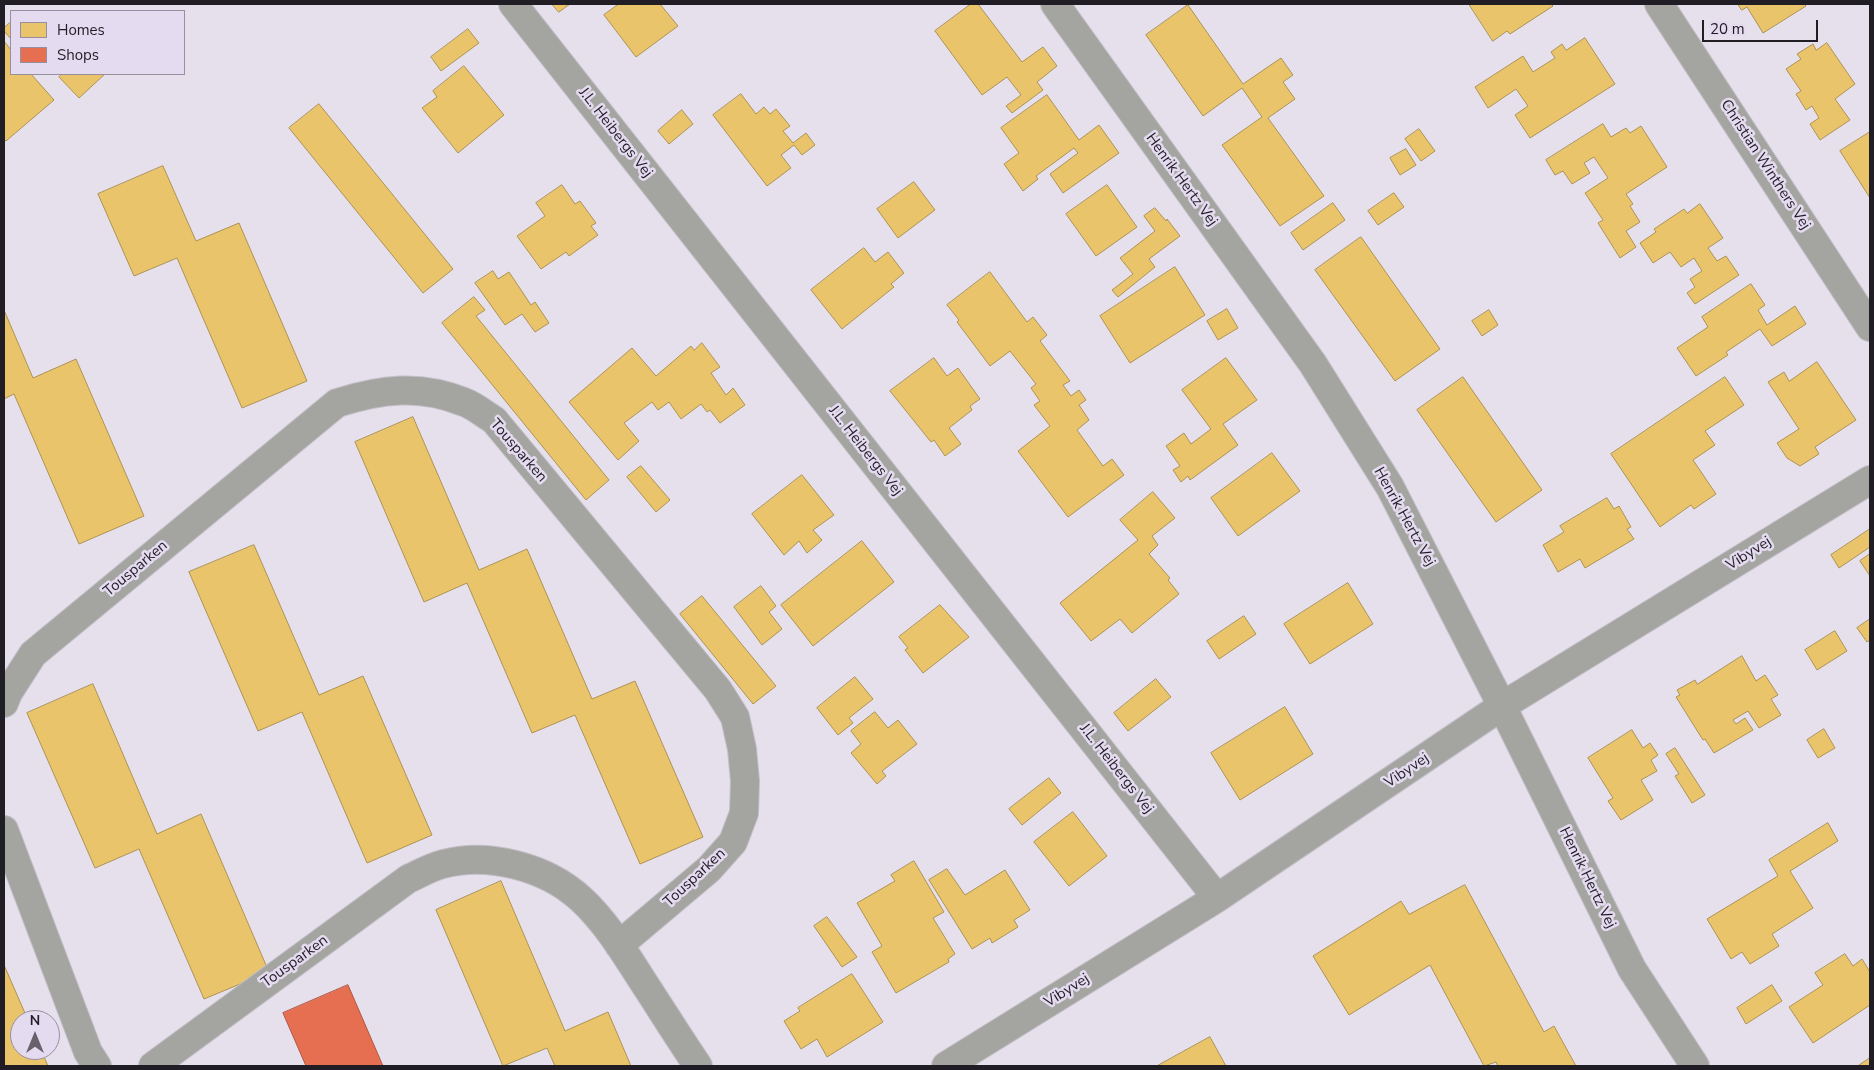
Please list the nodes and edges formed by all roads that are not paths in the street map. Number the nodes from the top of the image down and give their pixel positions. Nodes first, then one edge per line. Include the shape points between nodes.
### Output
1 (514, 4) edge
2 (1055, 4) edge
3 (1659, 4) edge
4 (1870, 327) edge
5 (1870, 480) edge
6 (4, 703) edge
7 (1502, 706) junction
8 (4, 830) edge
9 (1217, 898) junction
10 (619, 944) junction
11 (97, 1066) edge
12 (153, 1066) edge
13 (698, 1066) edge
14 (946, 1066) edge
15 (1695, 1066) edge

1 - 9 street, J.L. Heibergs Vej
2 - 7 street, Henrik Hertz Vej via 1313,364 1390,487
3 - 4 street, Christian Winthers Vej
5 - 7 street, Vibyvej
6 - 10 street, Tousparken via 33,654 337,403 364,394 396,390 430,391 466,402 494,420 718,690 736,717 745,781 744,813 733,842 709,869
7 - 9 street, Vibyvej
7 - 15 street, Henrik Hertz Vej via 1632,969
8 - 11 street via 88,1052
9 - 14 street, Vibyvej
10 - 12 street, Tousparken via 580,898 552,879 512,863 475,860 443,864 408,879
10 - 13 street, Tousparken

